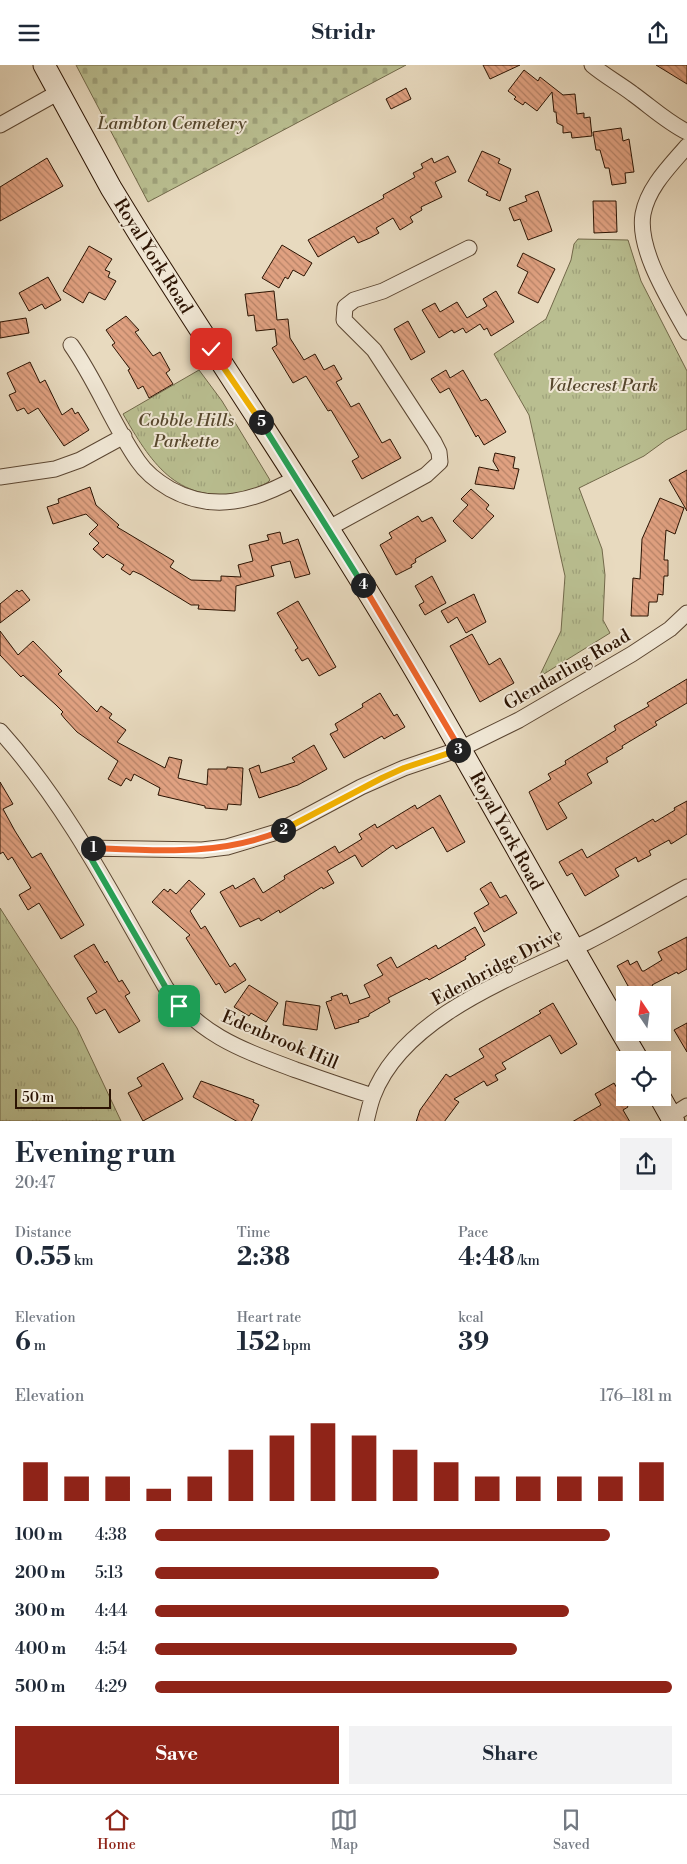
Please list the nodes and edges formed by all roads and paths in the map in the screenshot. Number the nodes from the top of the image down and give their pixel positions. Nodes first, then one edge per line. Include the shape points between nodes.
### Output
1 (44, 65) edge
2 (592, 65) edge
3 (59, 92) junction
4 (0, 125) edge
5 (687, 132) edge
6 (687, 146) edge
7 (469, 247) dead end
8 (687, 332) edge
9 (71, 345) dead end
10 (124, 436) junction
11 (0, 477) edge
12 (296, 478) junction
13 (329, 528) junction
14 (687, 613) edge
15 (0, 731) edge
16 (460, 749) junction
17 (85, 848) junction
18 (687, 887) edge
19 (572, 948) junction
20 (633, 1051) edge
21 (372, 1096) junction
22 (366, 1121) edge

1 - 3 main road, Royal York Road
2 - 5 street via 671,124
3 - 4 street
3 - 12 main road, Royal York Road via 141,237
6 - 8 street via 655,186 643,215 644,240 652,264
7 - 13 street via 345,307 344,320 374,350 434,441 440,462 426,475
9 - 10 street
10 - 11 street via 80,460 55,469
10 - 12 street via 138,462 150,474 195,500 231,503 275,490
12 - 13 main road, Royal York Road
13 - 16 main road, Royal York Road
14 - 16 street, Glendarling Road via 670,629 581,685
15 - 17 street, Edenbrook Hill
16 - 17 street, Glendarling Road via 404,768 277,832 227,847 202,850
16 - 19 main road, Royal York Road
17 - 21 street, Edenbrook Hill via 166,988 193,1020 225,1042
18 - 19 street, Edenbridge Drive
19 - 20 main road, Royal York Road
19 - 21 street, Edenbridge Drive via 439,1018 416,1035 396,1057
21 - 22 street, Edenbridge Drive

